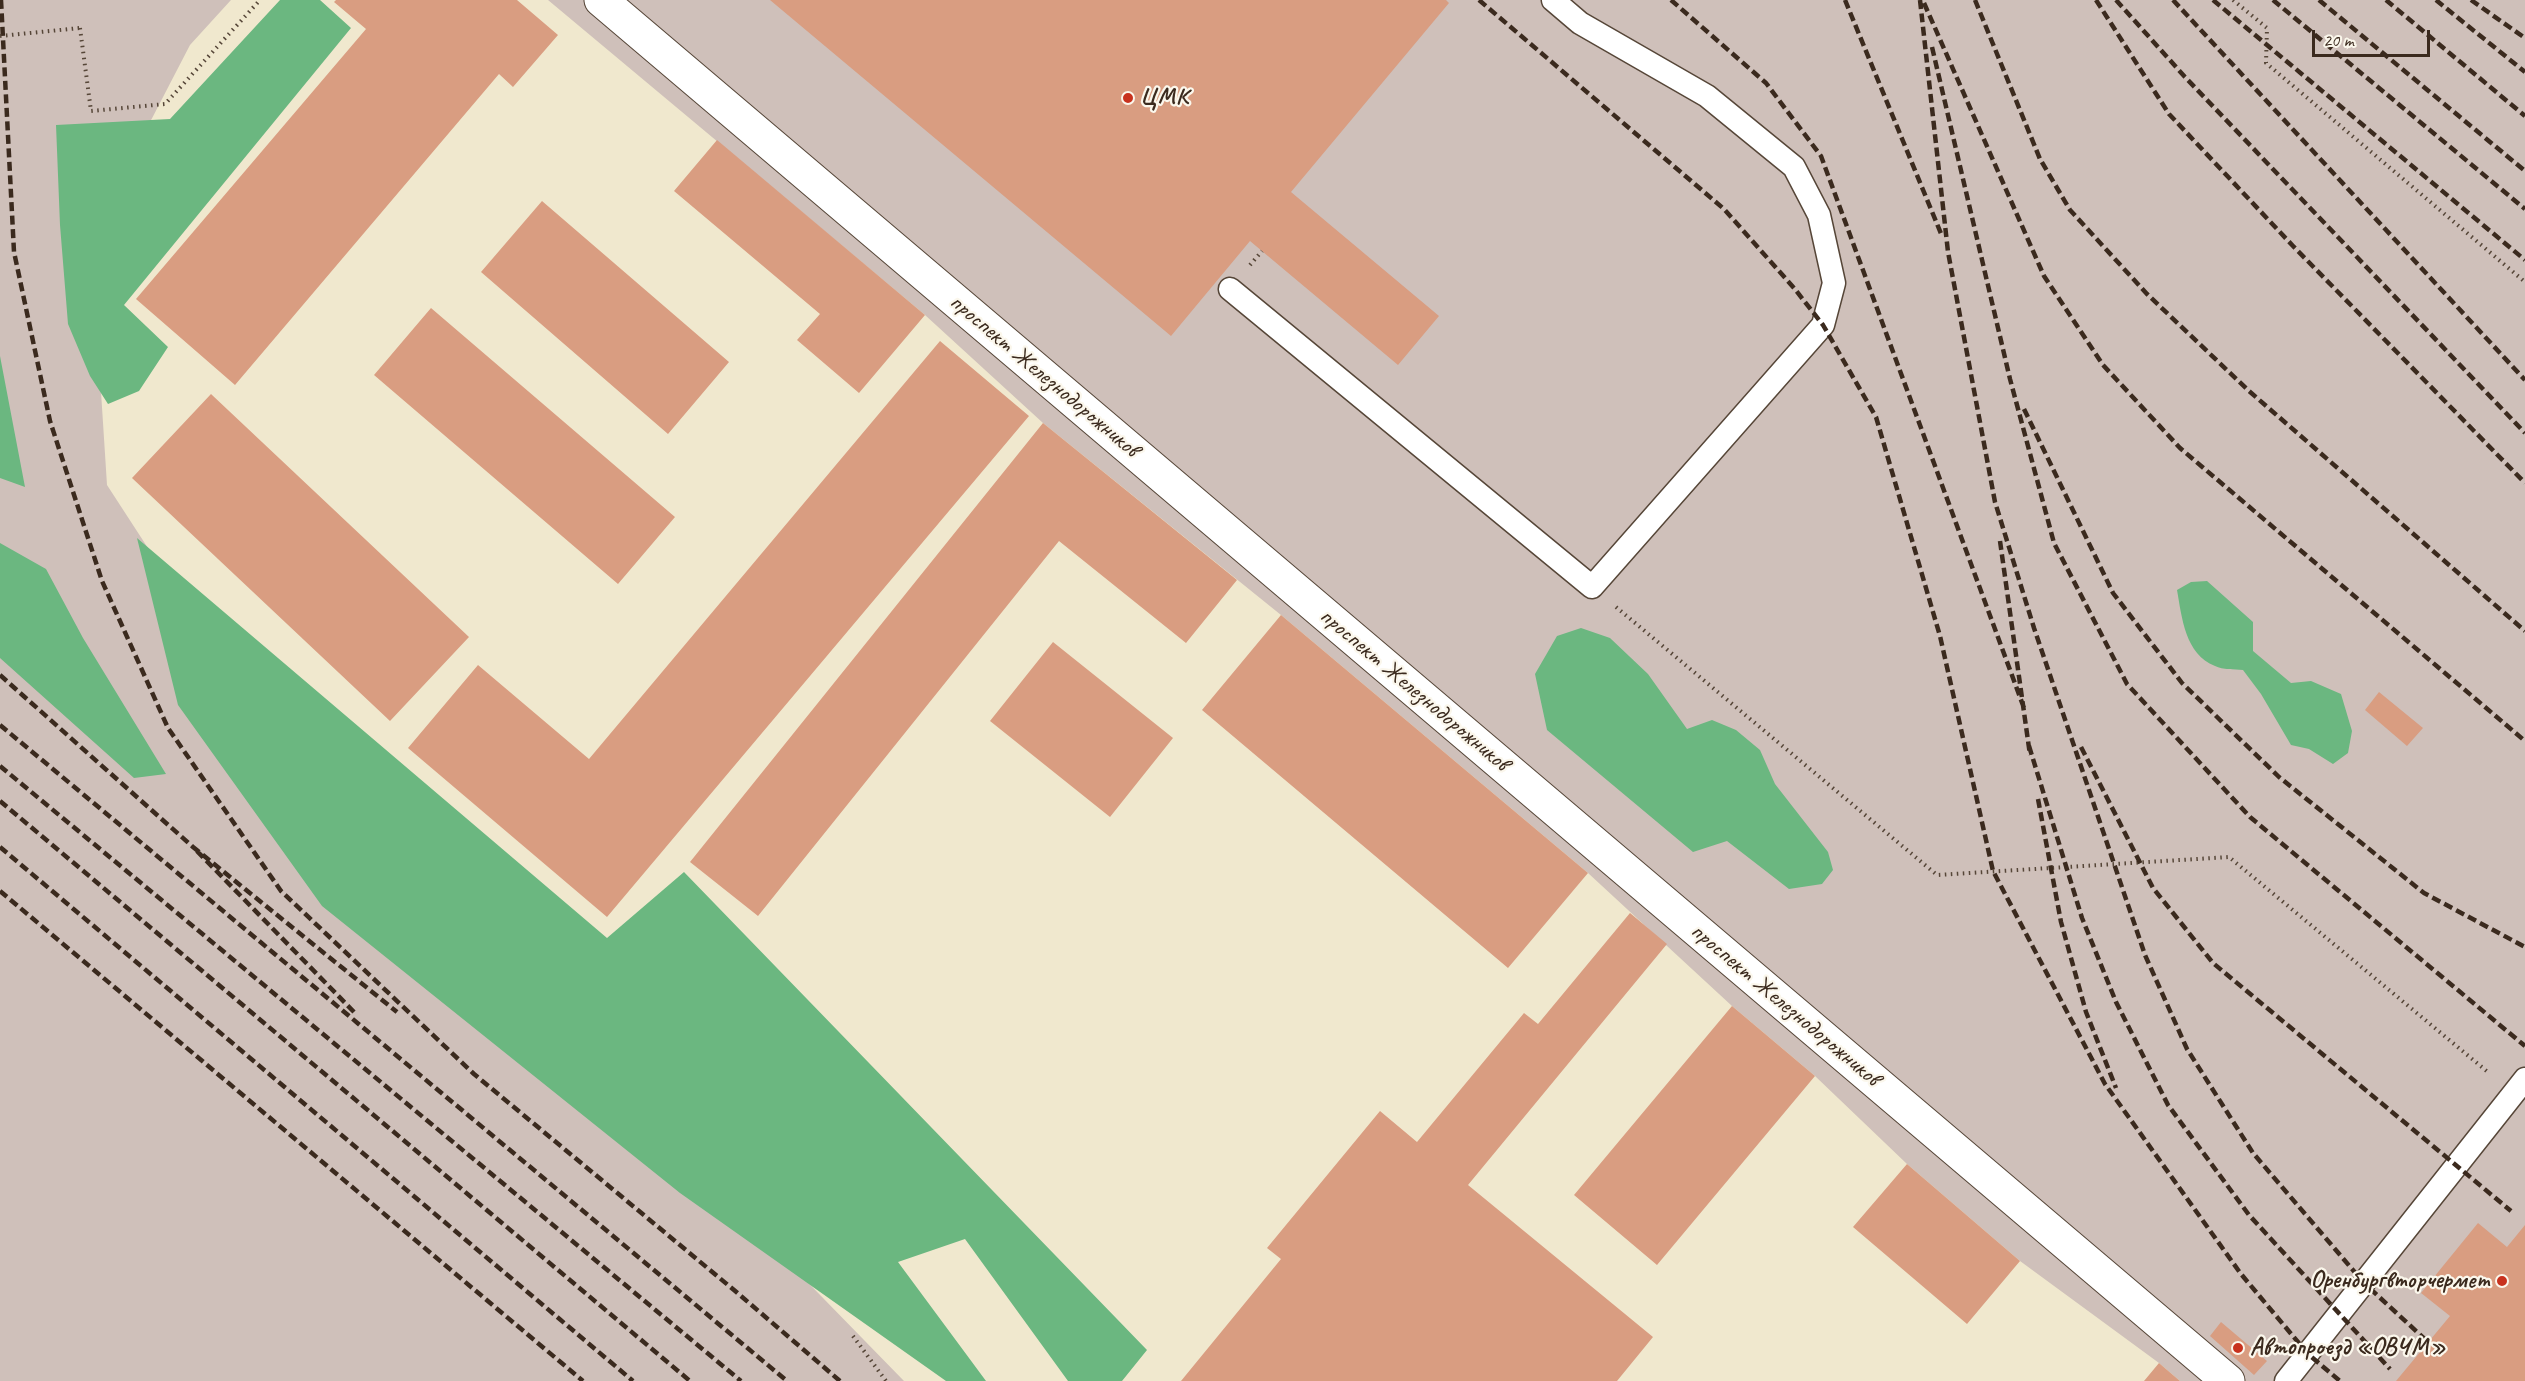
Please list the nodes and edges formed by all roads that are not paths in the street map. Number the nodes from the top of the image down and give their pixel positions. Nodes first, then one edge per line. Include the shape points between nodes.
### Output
1 (601, 0) edge
2 (1553, 0) edge
3 (1230, 289) dead end
4 (2520, 1086) edge
5 (2228, 1381) edge
6 (2286, 1381) edge

1 - 5 street, проспект Железнодорожников
2 - 3 lane via 1580,23 1707,96 1794,167 1819,215 1834,283 1823,325 1592,587
4 - 6 lane

